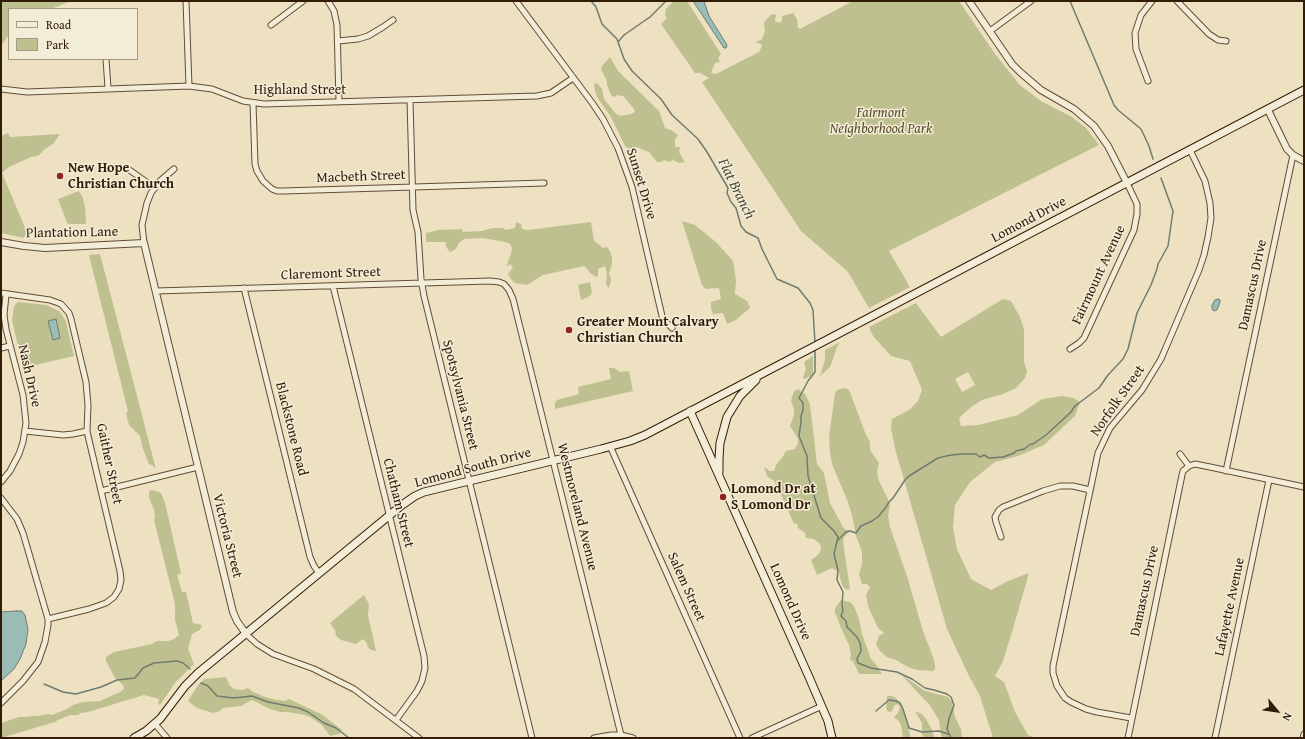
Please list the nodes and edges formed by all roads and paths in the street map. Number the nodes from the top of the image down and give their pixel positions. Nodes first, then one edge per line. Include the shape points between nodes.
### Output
1 (186, 1) edge
2 (303, 1) edge
3 (328, 1) edge
4 (516, 1) edge
5 (969, 1) edge
6 (1031, 1) edge
7 (1152, 1) edge
8 (1177, 1) edge
9 (392, 20) dead end
10 (271, 25) dead end
11 (990, 31) junction
12 (338, 41) junction
13 (1226, 41) dead end
14 (106, 60) edge
15 (573, 78) junction
16 (1148, 80) dead end
17 (189, 86) junction
18 (108, 88) junction
19 (1, 89) edge
20 (1304, 90) edge
21 (410, 100) junction
22 (340, 102) junction
23 (253, 103) junction
24 (1268, 110) junction
25 (1190, 150) junction
26 (1293, 156) junction
27 (1304, 161) edge
28 (128, 169) dead end
29 (174, 169) dead end
30 (544, 183) dead end
31 (1127, 183) junction
32 (412, 187) junction
33 (155, 188) junction
34 (1, 242) edge
35 (144, 243) junction
36 (421, 283) junction
37 (333, 286) junction
38 (506, 286) joint
39 (244, 288) junction
40 (156, 291) junction
41 (4, 294) edge
42 (672, 328) dead end
43 (10, 346) junction
44 (1, 348) edge
45 (1070, 349) dead end
46 (765, 372) junction
47 (690, 411) junction
48 (87, 430) junction
49 (25, 431) junction
50 (610, 446) junction
51 (1180, 454) dead end
52 (553, 460) junction
53 (1189, 466) junction
54 (198, 468) junction
55 (1226, 471) junction
56 (720, 478) junction
57 (1269, 480) junction
58 (469, 481) junction
59 (1, 482) edge
60 (1304, 487) edge
61 (1090, 490) junction
62 (101, 491) junction
63 (1, 498) edge
64 (389, 516) junction
65 (1001, 537) dead end
66 (319, 573) junction
67 (48, 619) junction
68 (246, 634) junction
69 (1, 703) edge
70 (822, 706) junction
71 (1131, 718) junction
72 (396, 720) junction
73 (155, 724) junction
74 (1304, 734) edge
75 (621, 735) junction
76 (134, 738) edge
77 (167, 738) edge
78 (419, 738) edge
79 (532, 738) edge
80 (594, 738) edge
81 (633, 738) edge
82 (740, 738) edge
83 (752, 738) edge
84 (832, 738) edge
85 (1128, 738) edge
86 (1215, 738) edge
87 (1303, 738) edge

1 - 17 street
2 - 10 street
3 - 12 street via 336,18
4 - 15 street, Sunset Drive
5 - 11 street
6 - 11 street
7 - 16 street via 1141,15 1135,33 1138,54
8 - 13 street via 1209,34 1218,40
9 - 12 street via 368,36
11 - 31 street via 1012,64 1030,82 1052,98 1074,109 1094,126 1108,146
12 - 22 street
14 - 18 street
15 - 21 street, Highland Street via 544,95
15 - 42 street, Sunset Drive via 603,119 621,155 632,187 662,316
17 - 18 street, Highland Street
17 - 23 street, Highland Street via 212,89 237,100
18 - 19 street, Highland Street via 27,92
20 - 24 main road, Lomond Drive
21 - 22 street, Highland Street
21 - 32 street, Spotsylvania Street
22 - 23 street, Highland Street
23 - 32 street, Macbeth Street via 255,164 260,178 272,189 283,191
24 - 25 main road, Lomond Drive
24 - 26 street
25 - 31 main road, Lomond Drive
25 - 61 street, Norfolk Street via 1205,181 1210,203 1211,218 1204,255 1161,359 1142,390 1110,428 1101,445
26 - 27 street
26 - 55 street, Damascus Drive
28 - 33 street
29 - 33 street
30 - 32 street, Macbeth Street
31 - 45 street, Fairmount Avenue via 1137,204 1138,214 1134,230 1084,338
31 - 46 main road, Lomond Drive
32 - 36 street, Spotsylvania Street
33 - 35 street via 142,218
34 - 35 street, Plantation Lane via 45,248
35 - 40 street, Victoria Street
36 - 37 street, Claremont Street
36 - 38 street, Claremont Street via 490,281
36 - 58 street, Spotsylvania Street
37 - 39 street, Claremont Street
37 - 64 street, Chatham Street
38 - 52 street, Westmoreland Avenue via 513,299
39 - 40 street, Claremont Street
39 - 66 street, Blackstone Road via 310,557
40 - 54 street, Victoria Street
41 - 43 street, Nash Drive via 4,315
41 - 48 street, Gaither Street via 55,302 61,304 69,313 86,382
43 - 44 street
43 - 49 street, Nash Drive via 23,395
46 - 47 main road, Lomond Drive
46 - 56 main road, Lomond Drive via 740,396 727,417 720,443
47 - 50 main road, Lomond South Drive via 638,438
47 - 56 main road, Lomond Drive
48 - 49 street via 63,435
48 - 62 street, Gaither Street
49 - 59 street, Nash Drive via 16,462
50 - 52 main road, Lomond South Drive
50 - 82 street, Salem Street
51 - 53 street
52 - 58 main road, Lomond South Drive
52 - 75 street, Westmoreland Avenue
53 - 55 street via 1195,464
53 - 71 street, Damascus Drive via 1182,475
54 - 62 street
54 - 68 street, Victoria Street via 233,612
55 - 57 street
56 - 70 main road, Lomond Drive
57 - 60 street
57 - 86 street, Lafayette Avenue
58 - 64 main road, Lomond South Drive via 424,492
58 - 79 street, Spotsylvania Street
61 - 65 street via 1060,486 1003,506 995,517
61 - 71 street, Norfolk Street via 1053,673 1057,686 1065,698 1075,705
62 - 67 street, Gaither Street via 120,571 119,589 111,601 102,606
63 - 67 street via 23,533
64 - 66 main road, Lomond South Drive
64 - 72 street, Chatham Street via 425,662 424,677 420,686
66 - 68 main road, Lomond South Drive
67 - 69 street via 48,631 38,662
68 - 72 street, Victoria Street via 273,654 341,682
68 - 73 main road, Lomond South Drive via 196,675
70 - 83 street
70 - 84 main road, Lomond Drive
71 - 85 street, Damascus Drive
72 - 78 street, Victoria Street
73 - 76 main road, Lomond South Drive
73 - 77 street
74 - 87 street
75 - 80 street
75 - 81 street

